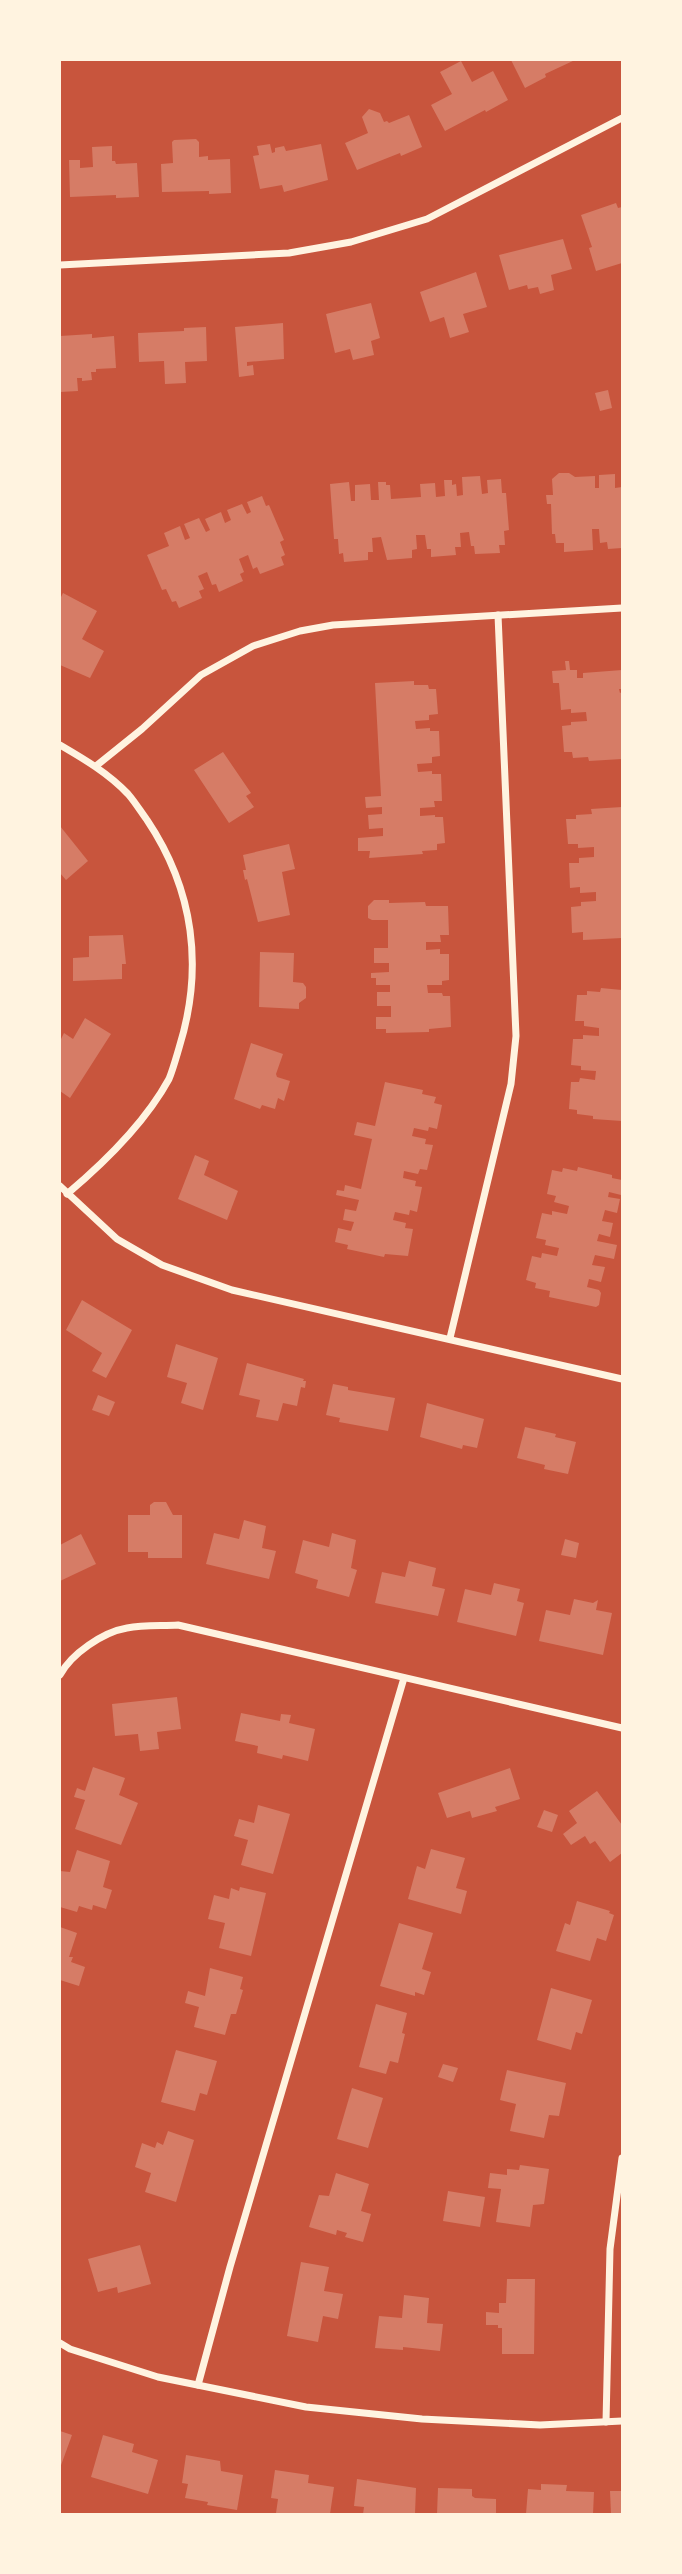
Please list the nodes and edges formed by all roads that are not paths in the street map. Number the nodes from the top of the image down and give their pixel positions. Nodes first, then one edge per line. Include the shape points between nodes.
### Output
1 (622, 118) edge
2 (60, 265) edge
3 (622, 608) edge
4 (498, 615) junction
5 (60, 745) edge
6 (96, 766) junction
7 (60, 1186) edge
8 (67, 1194) junction
9 (450, 1338) junction
10 (622, 1379) edge
11 (60, 1675) edge
12 (404, 1678) junction
13 (622, 1728) edge
14 (622, 2158) edge
15 (60, 2343) edge
16 (198, 2385) junction
17 (622, 2421) edge
18 (606, 2422) junction

1 - 2 street via 427,219 351,242 289,253
3 - 4 street
4 - 6 street via 333,625 253,646 201,675
4 - 9 street via 516,1035 511,1084
5 - 6 street
6 - 8 street via 130,795 165,847 188,909 194,954 188,1020 169,1078 139,1122
7 - 8 street
8 - 9 street via 117,1239 162,1265 232,1290
9 - 10 street
11 - 12 street via 84,1647 125,1628 178,1625
12 - 13 street
12 - 16 street
14 - 18 street via 611,2249
15 - 16 street via 158,2377
16 - 18 street via 306,2407 422,2419 540,2425
17 - 18 street

